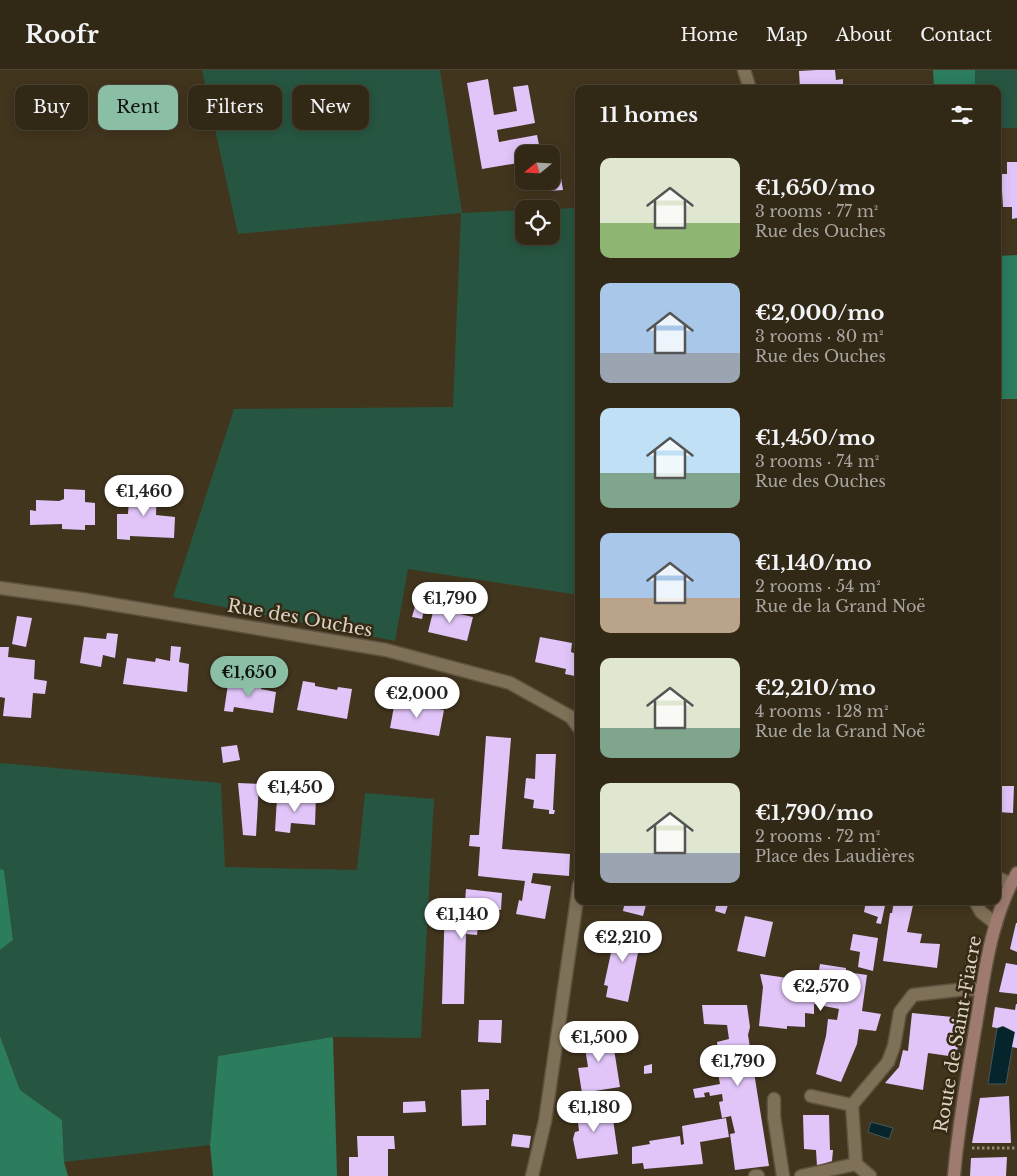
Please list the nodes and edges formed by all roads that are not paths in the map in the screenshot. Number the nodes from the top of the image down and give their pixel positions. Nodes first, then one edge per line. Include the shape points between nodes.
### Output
1 (744, 70) edge
2 (749, 85) edge
3 (0, 588) edge
4 (575, 723) edge
5 (1001, 878) edge
6 (1014, 878) edge
7 (576, 905) edge
8 (977, 905) edge
9 (996, 924) junction
10 (982, 990) junction
11 (811, 1096) dead end
12 (774, 1099) dead end
13 (852, 1105) junction
14 (856, 1164) junction
15 (532, 1176) edge
16 (783, 1176) edge
17 (801, 1176) edge
18 (870, 1176) edge
19 (954, 1176) edge

1 - 2 street
3 - 4 street, Rue des Ouches via 386,650 510,683 570,717
5 - 6 street
6 - 9 main road, Route de Saint-Fiacre
7 - 15 street via 545,1121
8 - 9 street
9 - 10 main road, Route de Saint-Fiacre
10 - 13 street via 913,994 900,1012 888,1062
10 - 19 main road, Route de Saint-Fiacre
11 - 13 street
12 - 16 street
13 - 14 street
14 - 17 street
14 - 18 street

